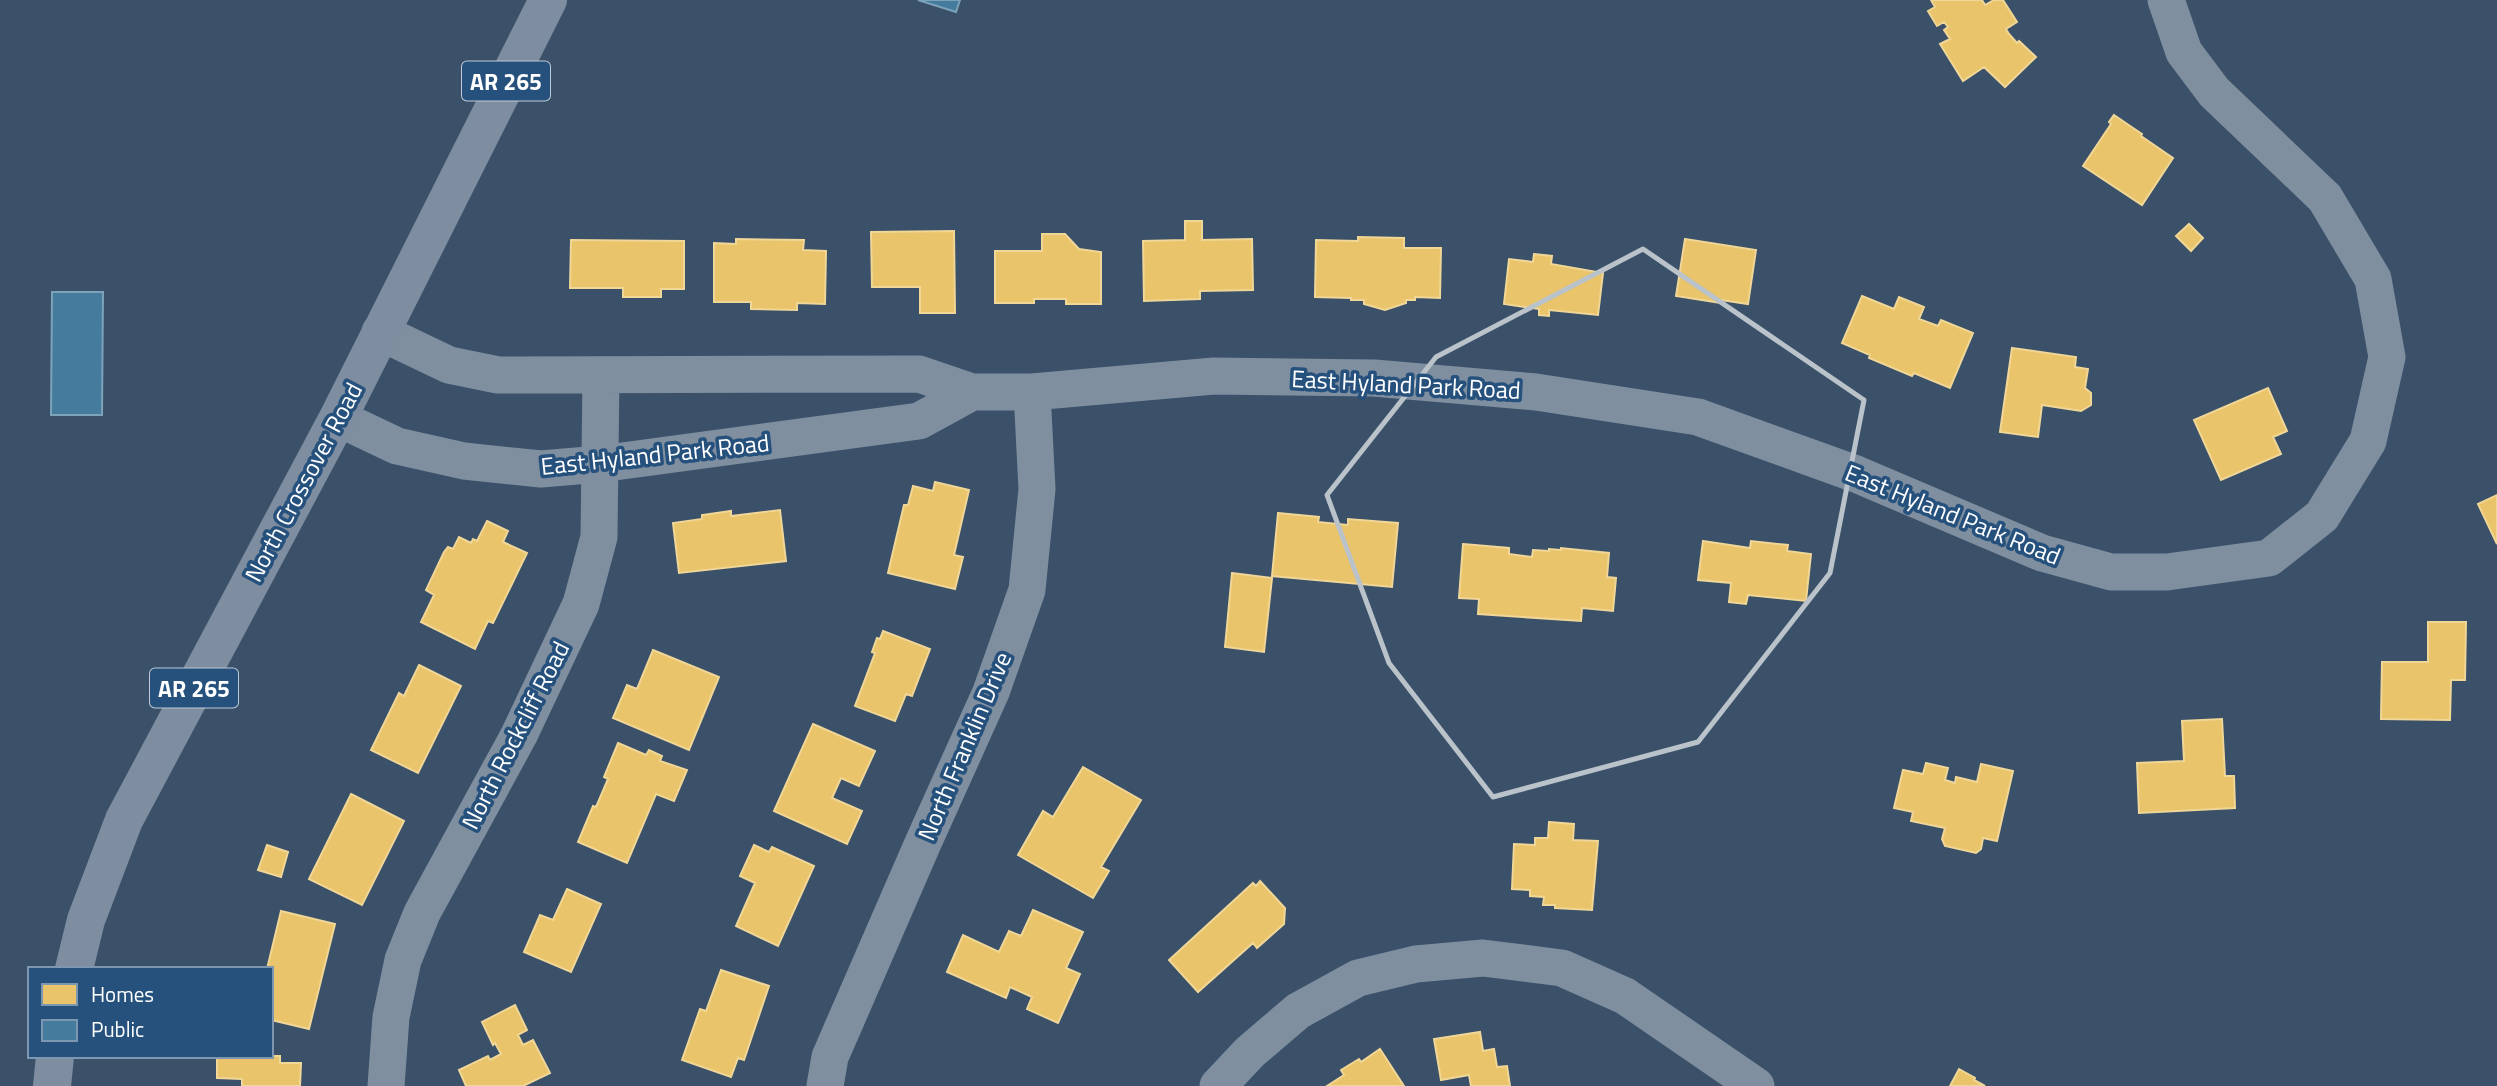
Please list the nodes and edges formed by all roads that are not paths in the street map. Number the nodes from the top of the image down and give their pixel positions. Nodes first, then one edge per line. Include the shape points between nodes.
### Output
1 (548, 0) edge
2 (2166, 0) edge
3 (380, 332) junction
4 (601, 375) junction
5 (972, 392) junction
6 (1032, 392) junction
7 (338, 418) junction
8 (600, 464) junction
9 (74, 967) edge
10 (55, 1058) edge
11 (52, 1086) edge
12 (386, 1086) edge
13 (825, 1086) edge
14 (1218, 1086) edge
15 (1756, 1086) edge

1 - 3 main road, North Crossover Road / AR 265
2 - 6 street, East Hyland Park Road via 2184,52 2214,92 2325,198 2373,279 2387,357 2368,441 2322,516 2269,558 2167,572 2111,572 2042,554 1856,474 1698,417 1536,392 1374,378 1227,376
3 - 4 street, East Hyland Park Road via 449,365 498,375
3 - 7 main road, North Crossover Road / AR 265
4 - 5 street, East Hyland Park Road via 919,374
4 - 8 street, North Rockcliff Road
5 - 6 street, East Hyland Park Road
5 - 8 street, East Hyland Park Road via 919,421
6 - 13 street, North Franklin Drive via 1037,489 1027,590 991,692 830,1057
7 - 8 street, East Hyland Park Road via 397,446 464,461 541,469
7 - 9 main road, North Crossover Road / AR 265 via 124,820 86,920
8 - 12 street, North Rockcliff Road via 599,537 581,604 519,735 422,913 403,960 391,1017
10 - 11 main road
14 - 15 street via 1298,1011 1358,978 1416,964 1483,958 1562,968 1625,996

